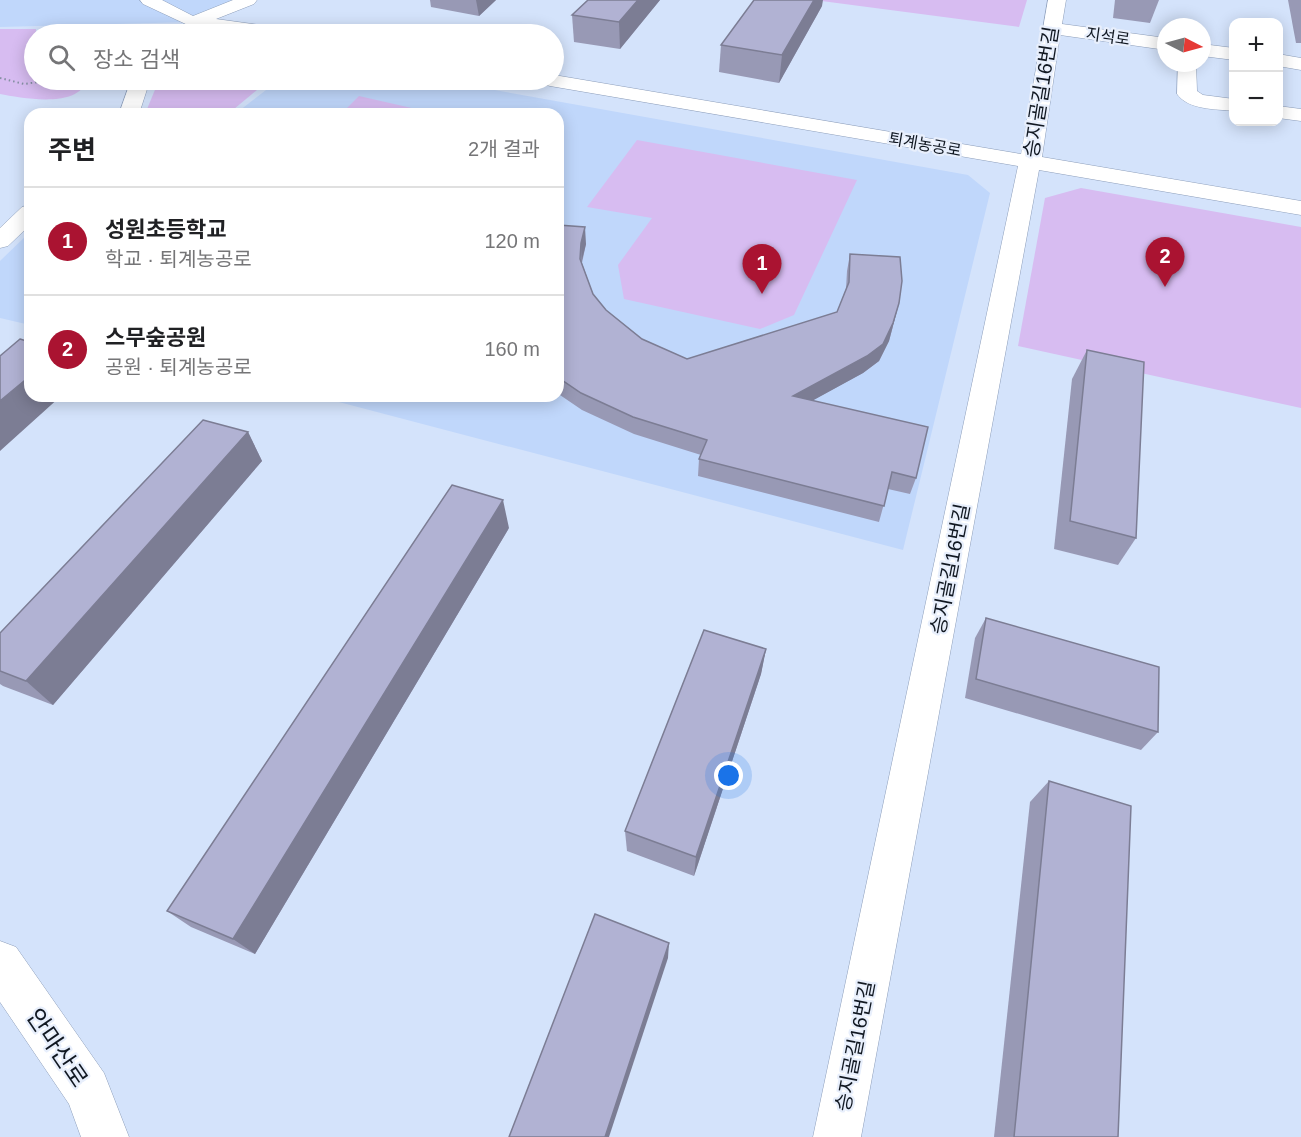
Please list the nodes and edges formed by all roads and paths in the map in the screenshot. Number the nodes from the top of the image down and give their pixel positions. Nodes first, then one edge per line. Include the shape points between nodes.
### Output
1 (149, 0) edge
2 (248, 0) edge
3 (1054, 14) edge
4 (192, 22) junction
5 (189, 24) edge
6 (216, 24) edge
7 (1157, 42) edge
8 (1211, 51) edge
9 (1229, 53) edge
10 (1283, 61) edge
11 (1301, 64) edge
12 (1188, 72) edge
13 (0, 78) edge
14 (564, 82) edge
15 (24, 84) edge
16 (137, 90) edge
17 (1229, 104) edge
18 (131, 108) edge
19 (1283, 112) edge
20 (1301, 115) edge
21 (1030, 162) junction
22 (1301, 208) edge
23 (24, 218) edge
24 (0, 241) edge
25 (0, 963) edge
26 (105, 1137) edge
27 (837, 1137) edge

1 - 4 street
2 - 4 street
3 - 7 street, 지석로
3 - 21 street, 승지골길16번길
4 - 5 street
4 - 6 street
8 - 9 street
10 - 11 street
12 - 17 street via 1187,94 1198,100
13 - 15 path
14 - 21 street, 퇴계농공로
16 - 18 street
19 - 20 street
21 - 22 street, 퇴계농공로
21 - 27 street, 승지골길16번길
23 - 24 street
25 - 26 street, 안마산로 via 87,1090

